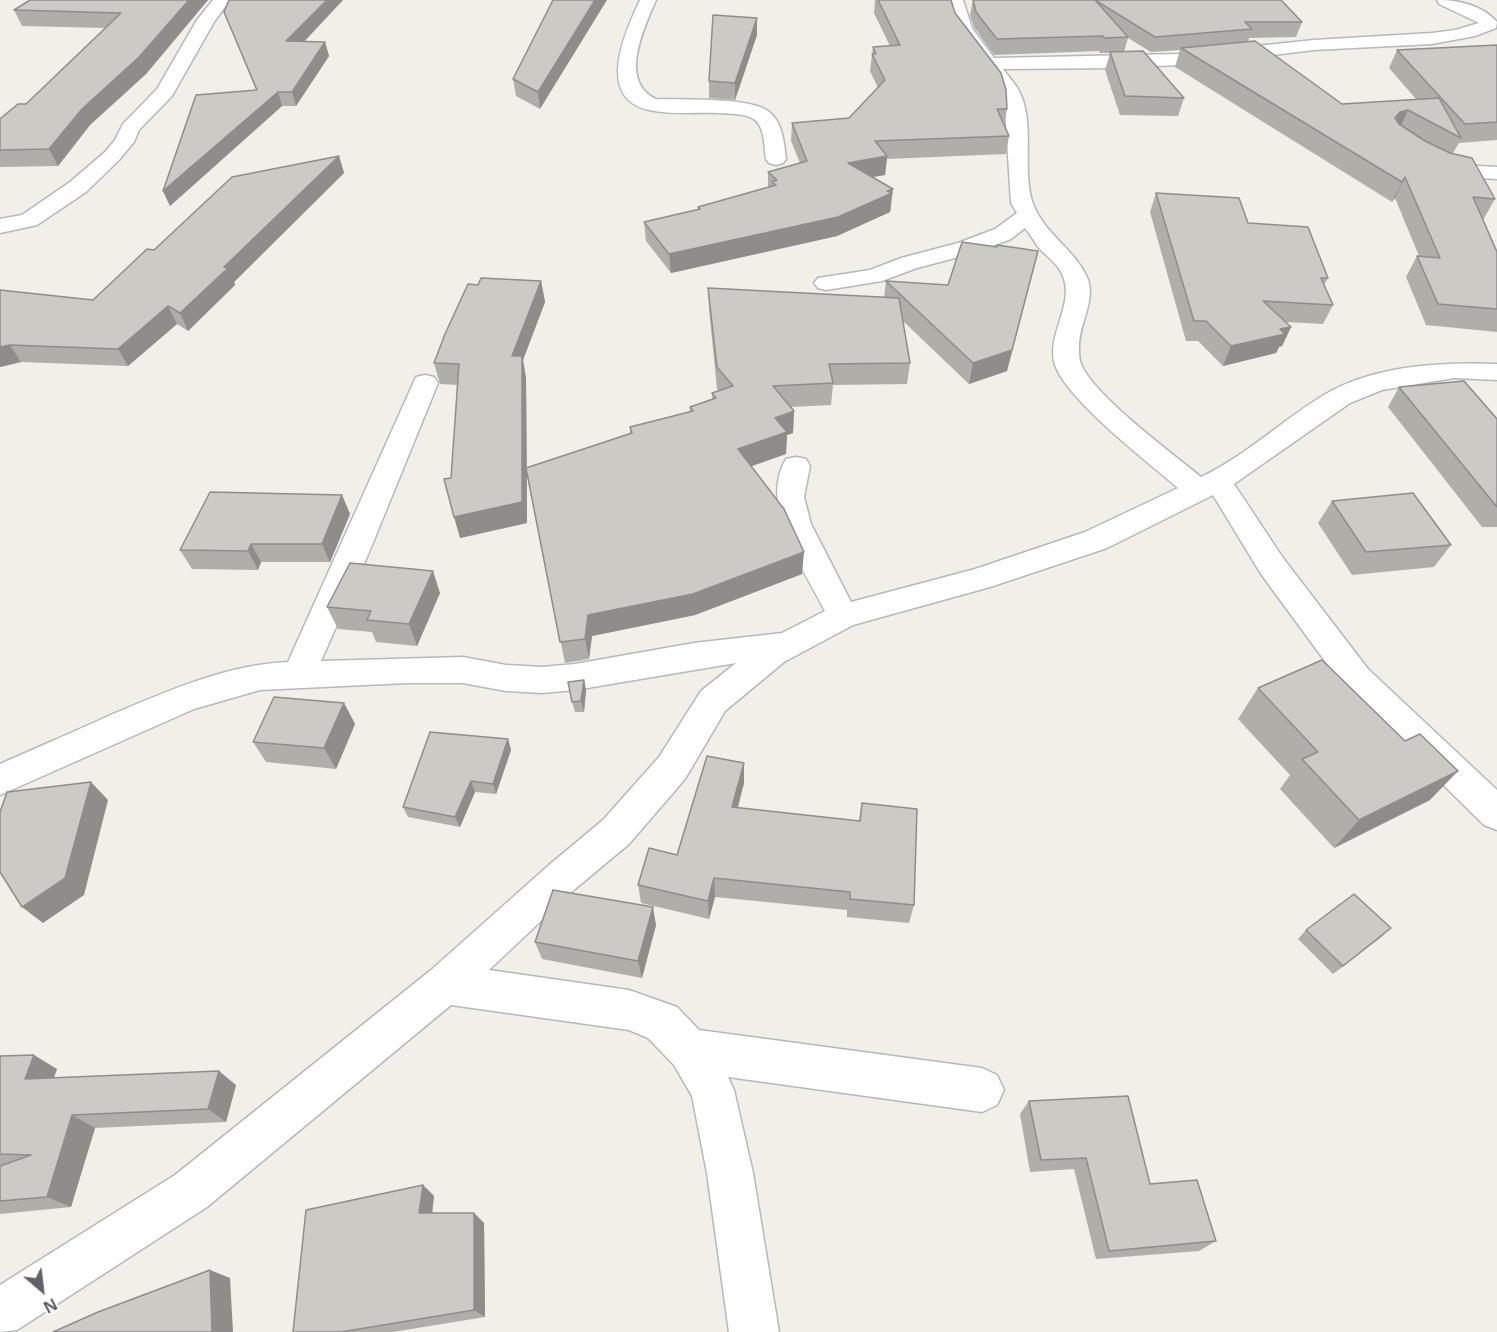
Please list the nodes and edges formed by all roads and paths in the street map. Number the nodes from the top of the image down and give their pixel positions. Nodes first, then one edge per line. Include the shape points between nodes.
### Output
1 (222, 0) edge
2 (648, 0) edge
3 (955, 0) edge
4 (1445, 0) edge
5 (991, 64) junction
6 (1420, 156) edge
7 (776, 159) dead end
8 (1497, 173) edge
9 (1028, 215) junction
10 (0, 226) edge
11 (826, 283) dead end
12 (1497, 372) edge
13 (425, 383) dead end
14 (796, 466) dead end
15 (1209, 486) junction
16 (843, 616) junction
17 (789, 644) junction
18 (298, 676) junction
19 (0, 780) edge
20 (1497, 814) edge
21 (445, 984) junction
22 (689, 1050) junction
23 (982, 1090) dead end
24 (0, 1313) edge
25 (754, 1332) edge

1 - 10 street via 206,20 165,92 130,128 112,156 78,188 29,220
2 - 7 street via 626,58 635,97 652,105 744,109 761,114 772,129
3 - 5 street via 963,29
4 - 5 street via 1490,24 1444,36 1160,62
5 - 9 street via 1016,108 1018,169 1022,203
6 - 8 street via 1461,171
9 - 11 street via 1003,234 966,248 874,276
9 - 15 street via 1076,279 1078,295 1066,346 1068,365 1084,389 1106,411
12 - 15 street via 1454,370 1417,375 1375,384 1341,397
13 - 18 street
14 - 16 street via 790,497 796,524
15 - 16 street via 1096,540 979,579
15 - 20 street via 1356,678
16 - 17 street
17 - 18 street via 694,656 575,678 506,678 463,670
17 - 21 street via 713,701 672,768 616,832
18 - 19 street via 260,677 182,699
21 - 22 street via 629,1010 662,1022
21 - 24 street via 191,1191
22 - 23 street
22 - 25 street via 712,1090 730,1173

